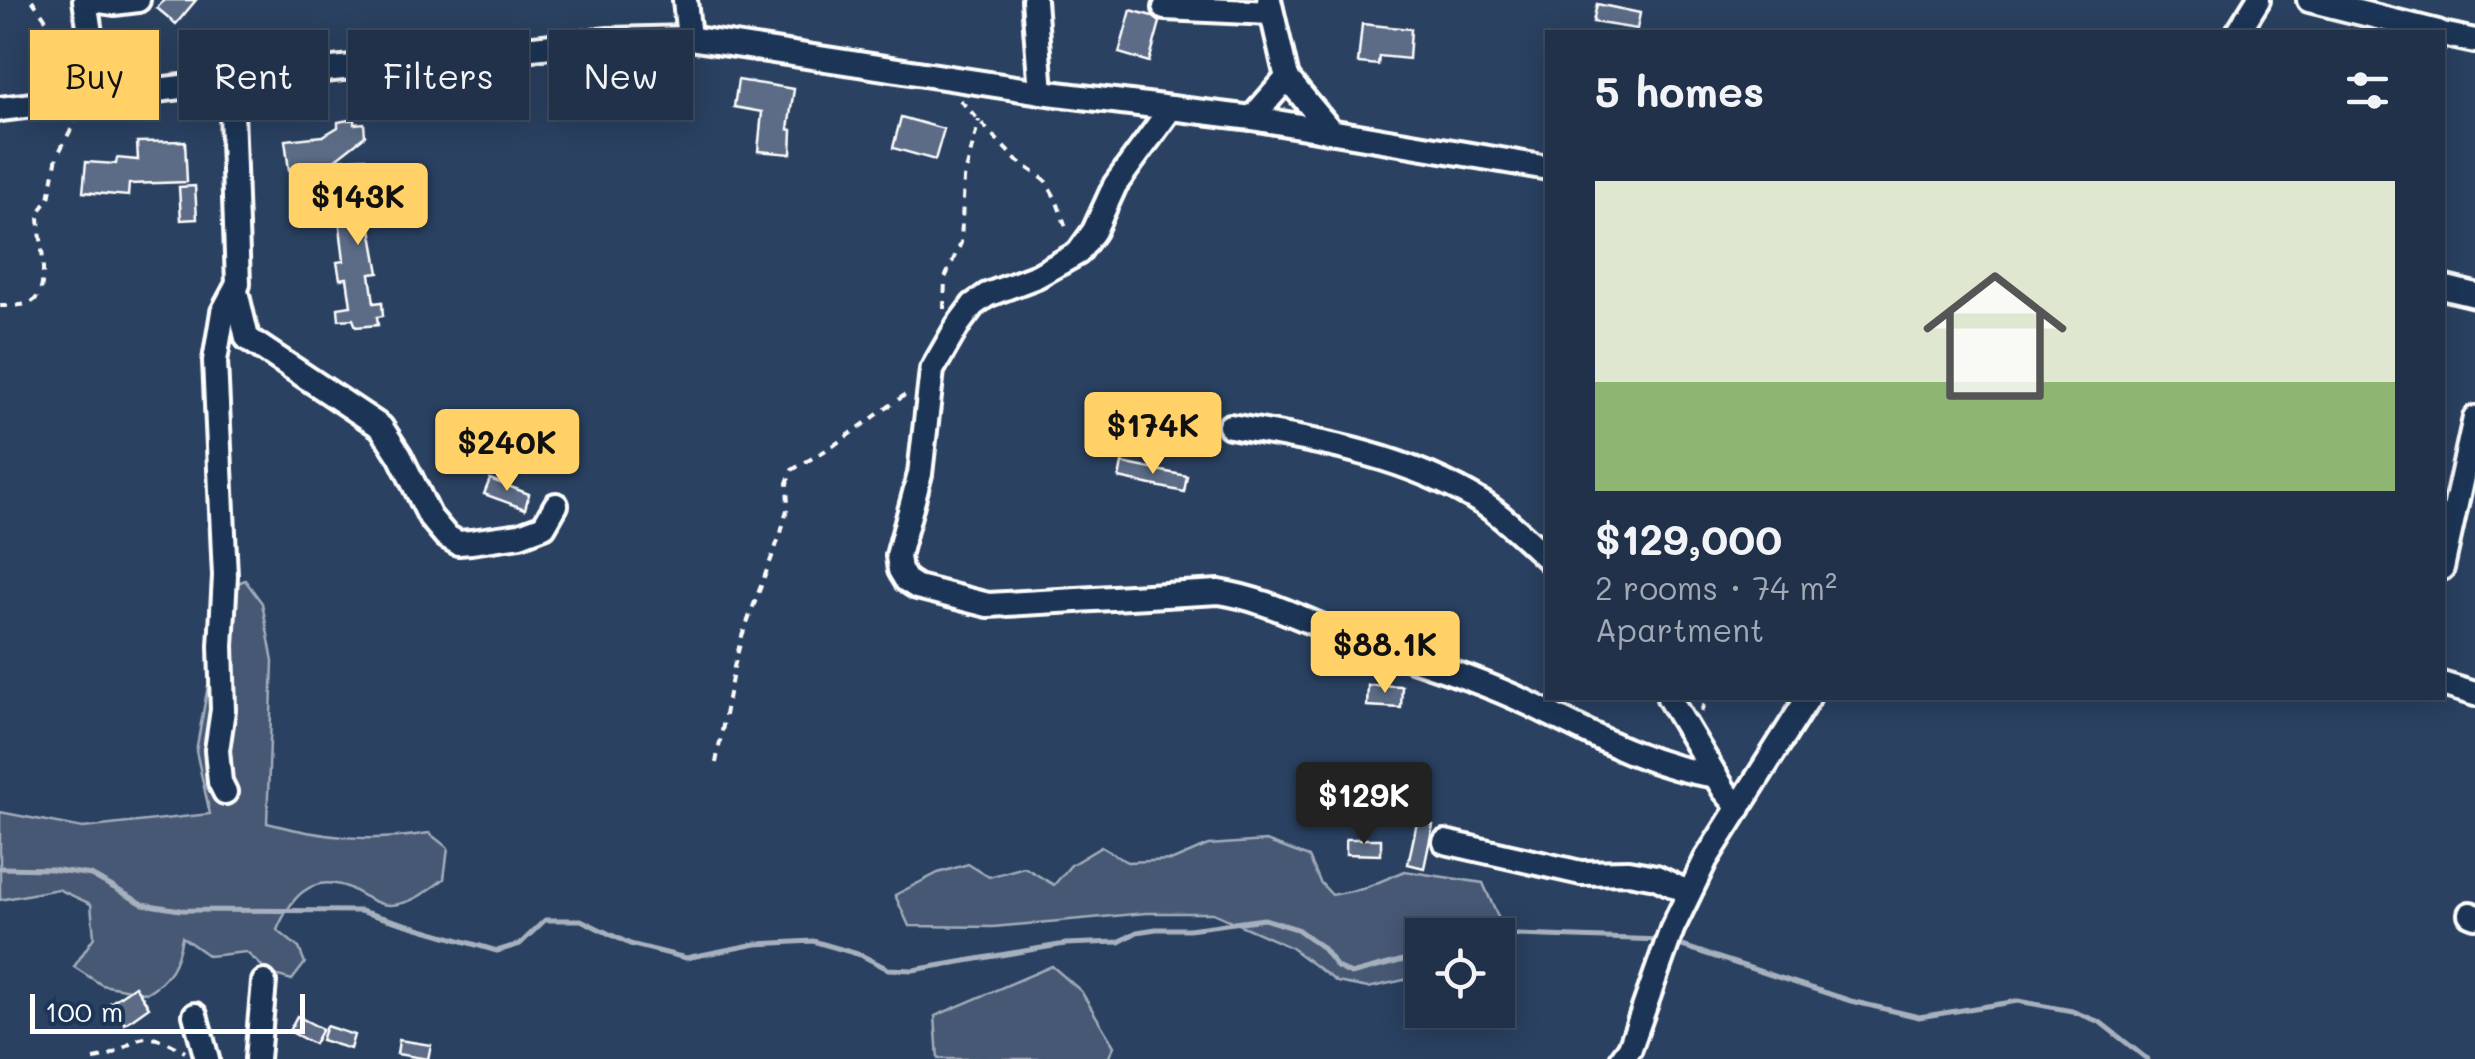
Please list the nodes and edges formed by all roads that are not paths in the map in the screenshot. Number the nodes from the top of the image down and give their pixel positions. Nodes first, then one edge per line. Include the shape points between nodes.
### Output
1 (86, 0) edge
2 (94, 0) edge
3 (138, 0) edge
4 (685, 0) edge
5 (1034, 0) edge
6 (2258, 0) edge
7 (2310, 0) edge
8 (1270, 7) edge
9 (1165, 8) dead end
10 (2370, 16) edge
11 (90, 30) edge
12 (688, 30) edge
13 (2239, 30) edge
14 (2428, 30) edge
15 (2445, 34) edge
16 (693, 39) edge
17 (2475, 42) edge
18 (549, 47) edge
19 (328, 71) edge
20 (1287, 78) junction
21 (1041, 92) junction
22 (30, 105) edge
23 (0, 108) edge
24 (1171, 108) junction
25 (1252, 118) junction
26 (232, 120) edge
27 (1330, 131) junction
28 (1545, 167) edge
29 (2445, 289) edge
30 (236, 291) junction
31 (2475, 295) edge
32 (2475, 418) edge
33 (1230, 426) dead end
34 (2468, 492) edge
35 (556, 505) dead end
36 (1545, 556) edge
37 (2445, 559) edge
38 (2445, 685) edge
39 (2475, 694) edge
40 (1670, 700) edge
41 (1807, 700) edge
42 (1716, 776) junction
43 (225, 792) dead end
44 (1739, 808) junction
45 (1445, 842) dead end
46 (1690, 893) junction
47 (264, 982) dead end
48 (195, 1015) dead end
49 (200, 1058) edge
50 (257, 1059) edge
51 (1622, 1059) edge

1 - 11 street
2 - 3 street
4 - 12 street
5 - 21 street
6 - 13 street
7 - 10 street
8 - 9 street
8 - 20 street
10 - 14 street
15 - 17 street
16 - 21 street
18 - 19 street
20 - 25 street
20 - 27 street
21 - 24 street
22 - 23 street
24 - 25 street
24 - 42 street via 1115,185 1078,253 973,305 947,344 930,378 920,474 898,556 906,580 964,602 1010,606 1220,592 1244,596 1435,664 1622,750
25 - 27 street
26 - 30 street
27 - 28 street
29 - 31 street
30 - 35 street via 247,338 381,427 446,536 458,543 520,535 544,526
30 - 43 street via 223,312 215,361 225,561 217,750
32 - 34 street
33 - 36 street via 1362,452 1430,474 1487,506
34 - 37 street
38 - 39 street
40 - 42 street
41 - 44 street
42 - 44 street
44 - 46 street
45 - 46 street via 1581,874 1628,872
46 - 51 street
47 - 50 street
48 - 49 street

